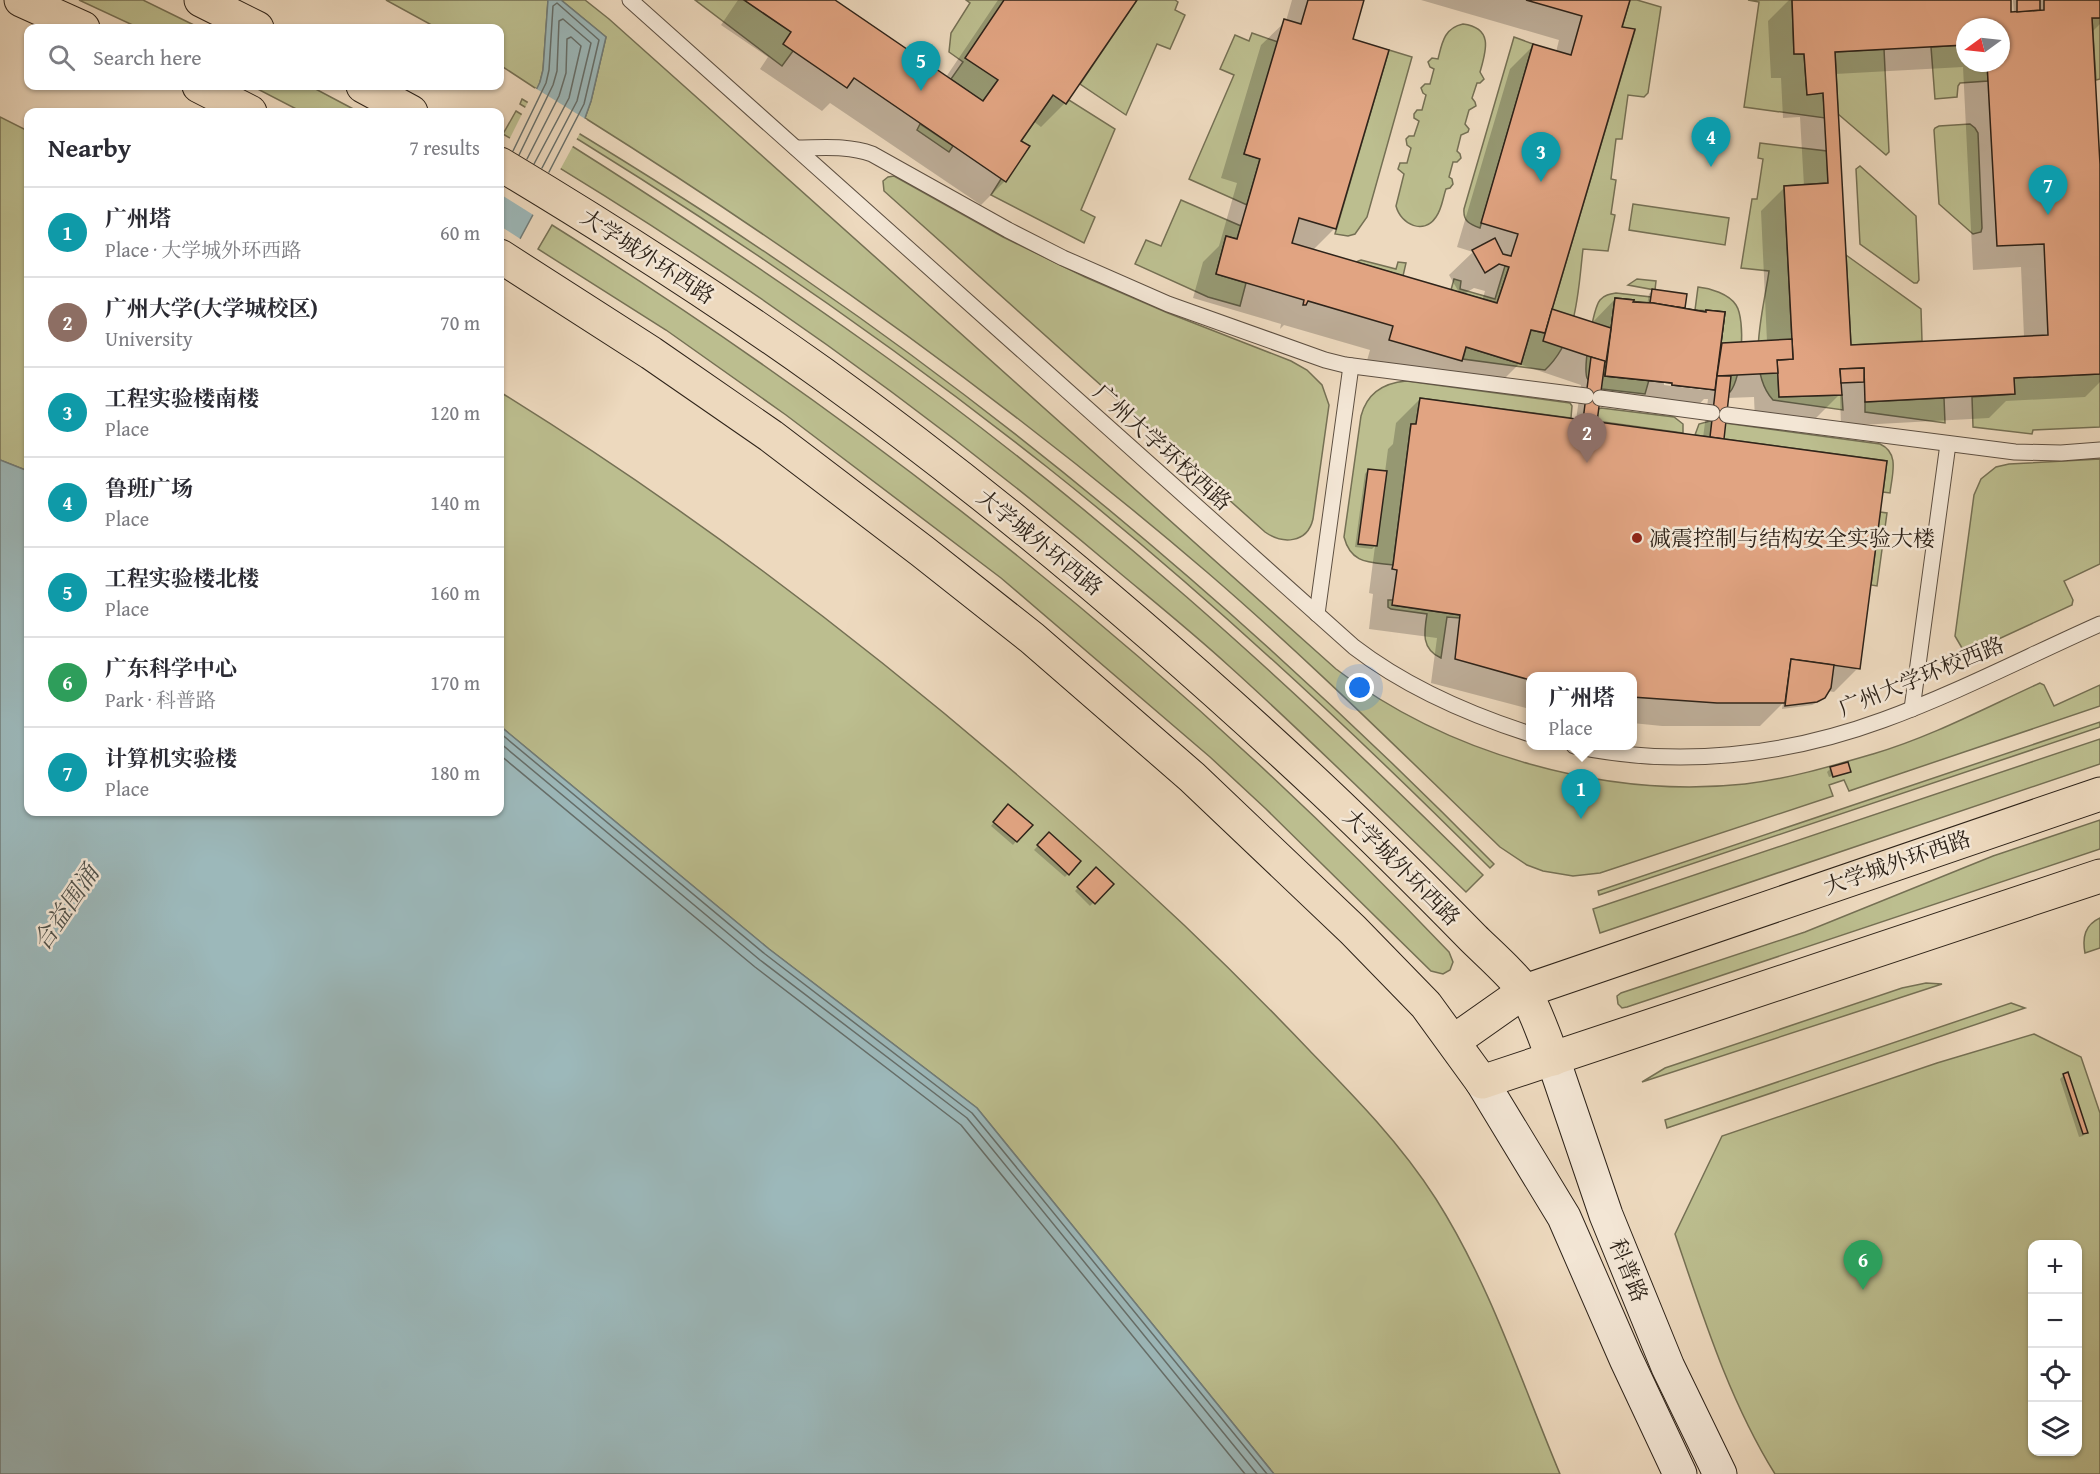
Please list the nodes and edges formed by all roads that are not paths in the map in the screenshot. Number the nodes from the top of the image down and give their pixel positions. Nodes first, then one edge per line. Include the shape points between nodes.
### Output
1 (21, 0) edge
2 (201, 0) edge
3 (630, 0) edge
4 (74, 24) edge
5 (249, 24) edge
6 (207, 90) edge
7 (370, 90) edge
8 (242, 108) edge
9 (404, 108) edge
10 (796, 148) junction
11 (504, 166) edge
12 (513, 263) edge
13 (1351, 366) junction
14 (1948, 444) junction
15 (2100, 450) edge
16 (1317, 614) junction
17 (2100, 624) edge
18 (1912, 709) junction
19 (1526, 732) edge
20 (1597, 750) edge
21 (2100, 794) edge
22 (2100, 876) edge
23 (1525, 991) junction
24 (1454, 1041) junction
25 (1554, 1059) junction
26 (1482, 1082) junction
27 (1680, 1474) edge
28 (1720, 1474) edge

1 - 4 main road
2 - 5 main road
3 - 10 lane, 广州大学环校西路
6 - 8 main road
7 - 9 main road
10 - 13 lane via 844,147 872,154 1008,230 1089,269 1203,317
10 - 16 lane, 广州大学环校西路
11 - 23 main road, 大学城外环西路 via 663,265 820,372 1071,566 1218,692 1332,798
12 - 24 main road via 771,436 1032,638 1248,828 1410,988
13 - 14 lane
13 - 16 lane
14 - 15 lane via 2027,454
14 - 18 lane
16 - 19 lane, 广州大学环校西路 via 1365,655 1417,686
17 - 18 lane, 广州大学环校西路
18 - 20 lane, 广州大学环校西路 via 1865,726 1742,755 1648,755
21 - 23 main road, 大学城外环西路
22 - 25 main road
23 - 24 main road, 大学城外环西路
23 - 25 main road, 大学城外环西路
24 - 26 main road
25 - 26 main road
25 - 28 street, 科普路 via 1606,1215 1668,1367
26 - 27 street, 科普路 via 1564,1217

